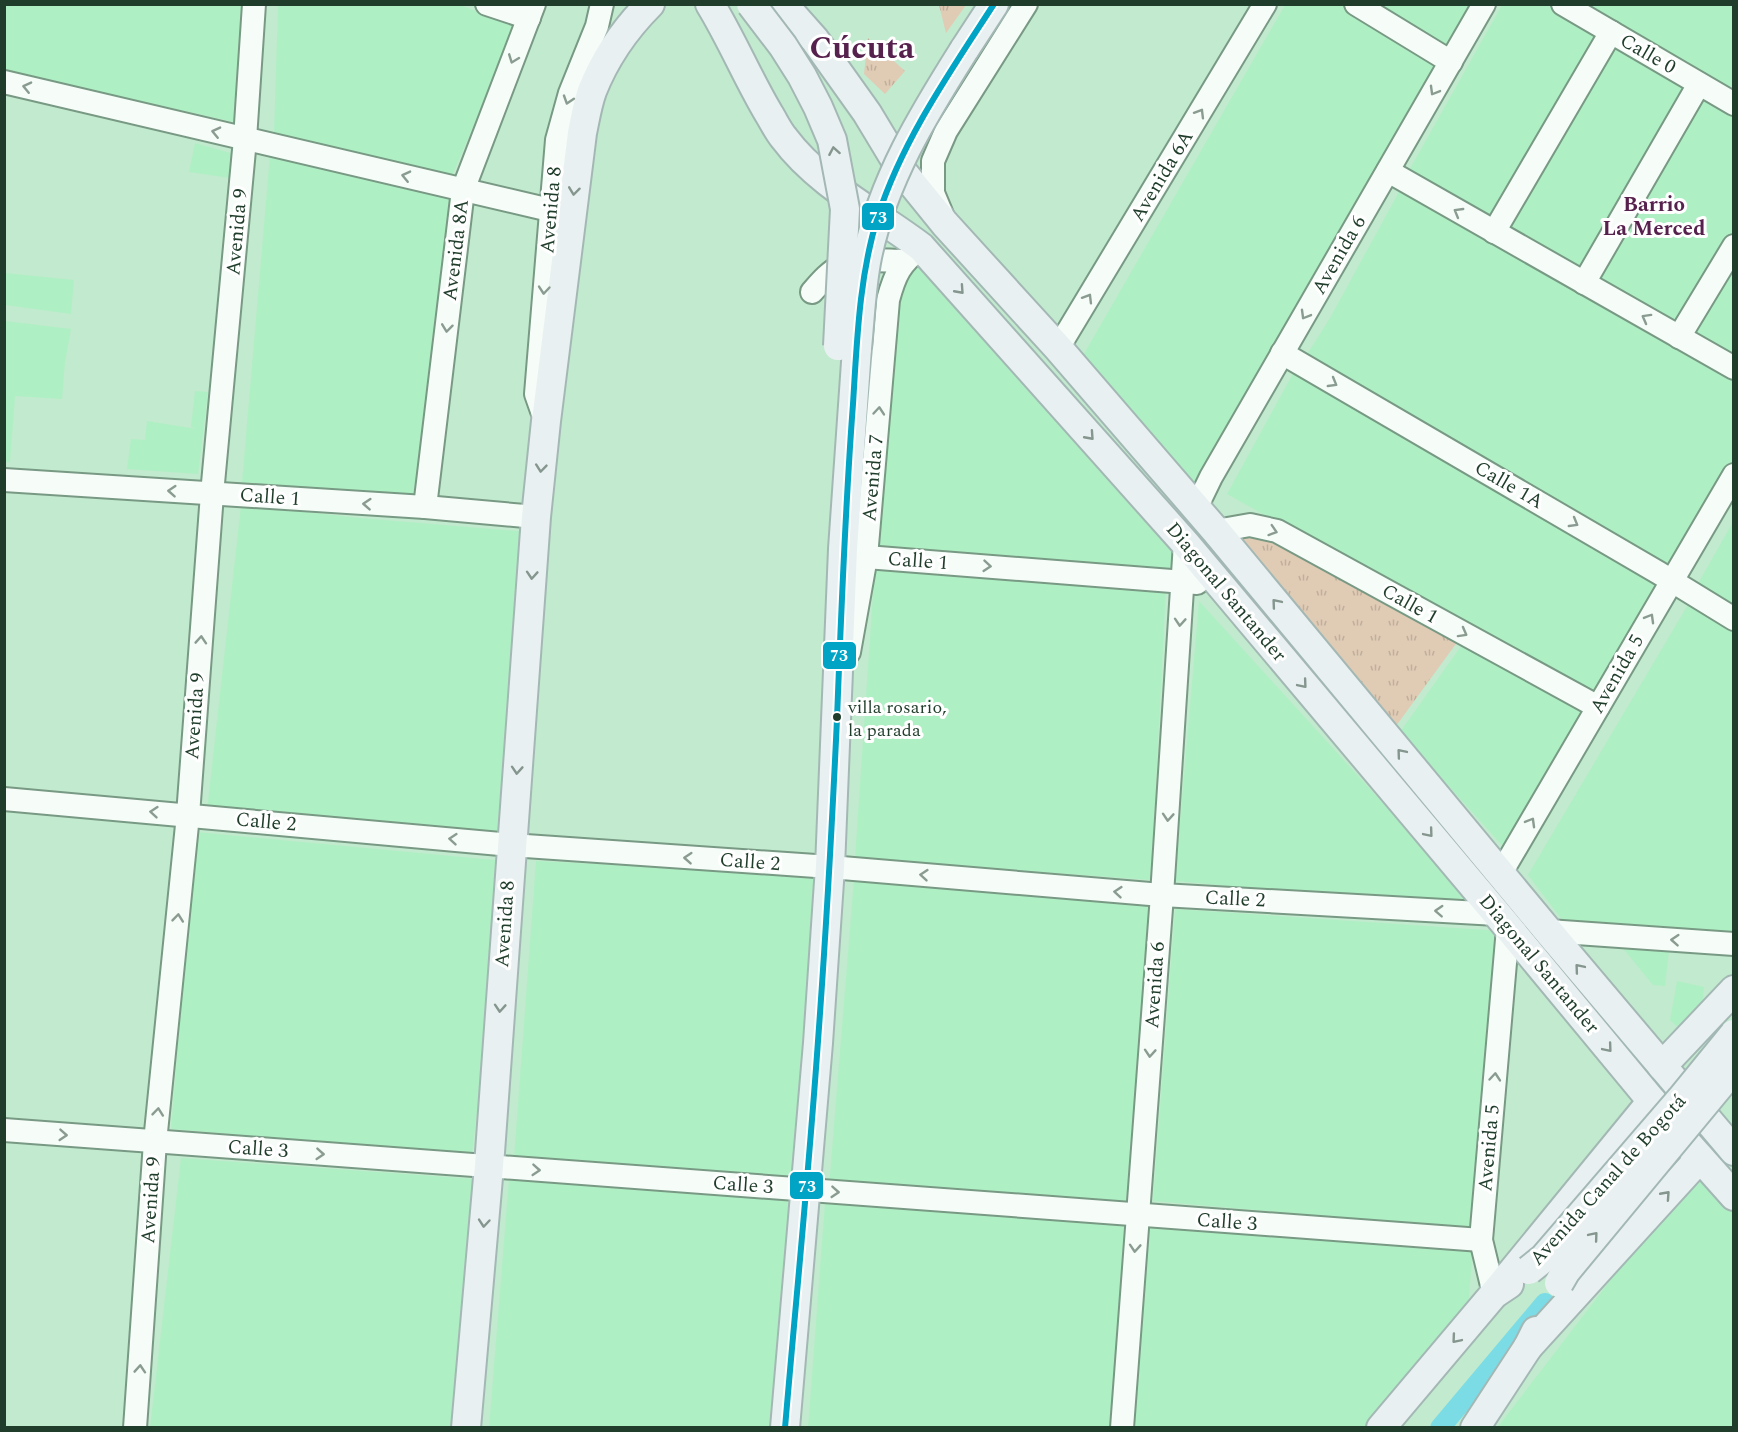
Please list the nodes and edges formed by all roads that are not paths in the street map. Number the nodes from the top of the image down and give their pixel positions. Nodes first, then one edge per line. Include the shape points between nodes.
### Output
1 (254, 4) edge
2 (487, 4) edge
3 (602, 4) edge
4 (650, 4) edge
5 (710, 4) edge
6 (751, 4) edge
7 (783, 4) edge
8 (994, 4) edge
9 (1026, 4) edge
10 (1265, 4) edge
11 (1356, 4) edge
12 (1484, 4) edge
13 (1563, 4) edge
14 (531, 11) edge
15 (1611, 32) junction
16 (1451, 62) junction
17 (4, 82) edge
18 (1699, 84) junction
19 (1734, 104) edge
20 (245, 139) junction
21 (1388, 171) junction
22 (463, 190) junction
23 (550, 210) junction
24 (945, 224) junction
25 (1494, 232) junction
26 (1734, 246) edge
27 (913, 254) junction
28 (1584, 283) junction
29 (812, 292) dead end
30 (1679, 337) junction
31 (848, 347) junction
32 (1058, 348) junction
33 (1282, 353) junction
34 (1734, 368) edge
35 (546, 421) junction
36 (1734, 475) edge
37 (4, 480) edge
38 (212, 494) junction
39 (425, 507) junction
40 (1196, 508) junction
41 (536, 517) junction
42 (1216, 531) junction
43 (1185, 543) junction
44 (866, 557) junction
45 (1672, 580) junction
46 (1183, 582) junction
47 (1220, 585) junction
48 (1734, 619) edge
49 (1598, 707) junction
50 (837, 719) junction
51 (4, 799) edge
52 (188, 815) junction
53 (511, 845) junction
54 (830, 867) junction
55 (1501, 873) junction
56 (1162, 895) junction
57 (1503, 921) junction
58 (1548, 931) junction
59 (1734, 944) edge
60 (1734, 990) edge
61 (1734, 1034) edge
62 (1662, 1066) junction
63 (1734, 1068) edge
64 (1652, 1101) junction
65 (4, 1130) edge
66 (1729, 1134) edge
67 (155, 1142) junction
68 (1700, 1158) junction
69 (489, 1166) junction
70 (805, 1190) junction
71 (1734, 1196) edge
72 (1138, 1215) junction
73 (1481, 1240) junction
74 (1494, 1294) junction
75 (1528, 1347) junction
76 (135, 1428) edge
77 (466, 1428) edge
78 (785, 1428) edge
79 (1122, 1428) edge
80 (1381, 1428) edge
81 (1475, 1428) edge

1 - 20 street, Avenida 9
2 - 14 street
3 -> 23 street, Avenida 8 via 557,140
4 -> 35 main road, Avenida 8 via 619,38 604,65 582,133
5 - 27 main road, Diagonal Santander via 784,138 817,174 889,223
31 -> 6 main road, bridge via 845,209 832,140 802,76
7 - 24 main road, Diagonal Santander via 814,40 867,113 902,171
8 - 31 main road, bridge via 908,143 890,181 867,257
9 - 24 street via 946,131 933,161 933,193
32 -> 10 street, Avenida 6A
11 - 16 street
12 - 16 street, Avenida 6
13 - 15 street, Calle 0
14 -> 22 street, Avenida 8A
15 - 18 street, Calle 0
15 - 25 street
16 -> 21 street, Avenida 6
20 -> 17 street
18 - 19 street, Calle 0
18 - 28 street
22 -> 20 street
20 - 38 street, Avenida 9
25 -> 21 street
21 -> 33 street, Avenida 6
22 - 23 street
22 -> 39 street, Avenida 8A
23 -> 35 street, Avenida 8 via 536,394
24 - 32 main road, Diagonal Santander
25 - 28 street
26 - 30 street
27 - 29 street via 841,265
27 -> 43 main road, Diagonal Santander
44 -> 27 street, Avenida 7 via 888,300 892,284
30 -> 28 street
30 - 34 street
31 - 50 main road via 825,549
32 - 40 main road, Diagonal Santander
33 - 40 street, Avenida 6
33 -> 45 street, Calle 1A
35 -> 41 main road, Avenida 8
36 - 45 street, Avenida 5
38 -> 37 street, Calle 1
39 -> 38 street, Calle 1
52 -> 38 street, Avenida 9
39 - 41 street, Calle 1
40 - 42 main road, Diagonal Santander
41 -> 53 main road, Avenida 8
42 -> 49 street, Calle 1 via 1250,525 1277,531
55 -> 42 main road, Diagonal Santander
43 - 46 street, Avenida 6
43 - 47 main road, Diagonal Santander
44 -> 46 street, Calle 1
44 - 50 street, Avenida 7
45 - 48 street, Calle 1A
49 -> 45 street, Avenida 5
46 - 47 street, Calle 1
46 -> 56 street, Avenida 6
47 -> 57 main road, Diagonal Santander
55 -> 49 street, Avenida 5
50 - 54 main road, Avenida 7
52 -> 51 street, Calle 2
53 -> 52 street, Calle 2
67 -> 52 street, Avenida 9
54 -> 53 street, Calle 2
53 -> 69 main road, Avenida 8
56 -> 54 street, Calle 2
54 - 70 main road, Avenida 7
55 - 58 main road, Diagonal Santander
57 -> 56 street, Calle 2
56 -> 72 street, Avenida 6
57 -> 64 main road, Diagonal Santander
73 -> 57 street, Avenida 5
59 -> 58 street
62 -> 58 main road, Diagonal Santander
60 - 62 main road
61 - 74 main road, Avenida Canal de Bogotá, bridge via 1544,1258
62 - 66 main road, Diagonal Santander
75 -> 63 main road, Avenida Canal de Bogotá, bridge via 1566,1271
64 - 68 main road, Diagonal Santander
64 - 74 main road
65 -> 67 street, Calle 3
67 -> 69 street, Calle 3
76 -> 67 street, Avenida 9
68 - 71 main road, Diagonal Santander
75 -> 68 main road
69 -> 70 street, Calle 3
69 -> 77 main road, Avenida 8
70 -> 72 street, Calle 3
70 - 78 main road, Avenida 7
72 - 73 street, Calle 3
72 -> 79 street, Avenida 6
73 - 74 street, Avenida 5
74 -> 80 main road, Avenida Canal de Bogotá
75 - 81 main road, Avenida Canal de Bogotá

